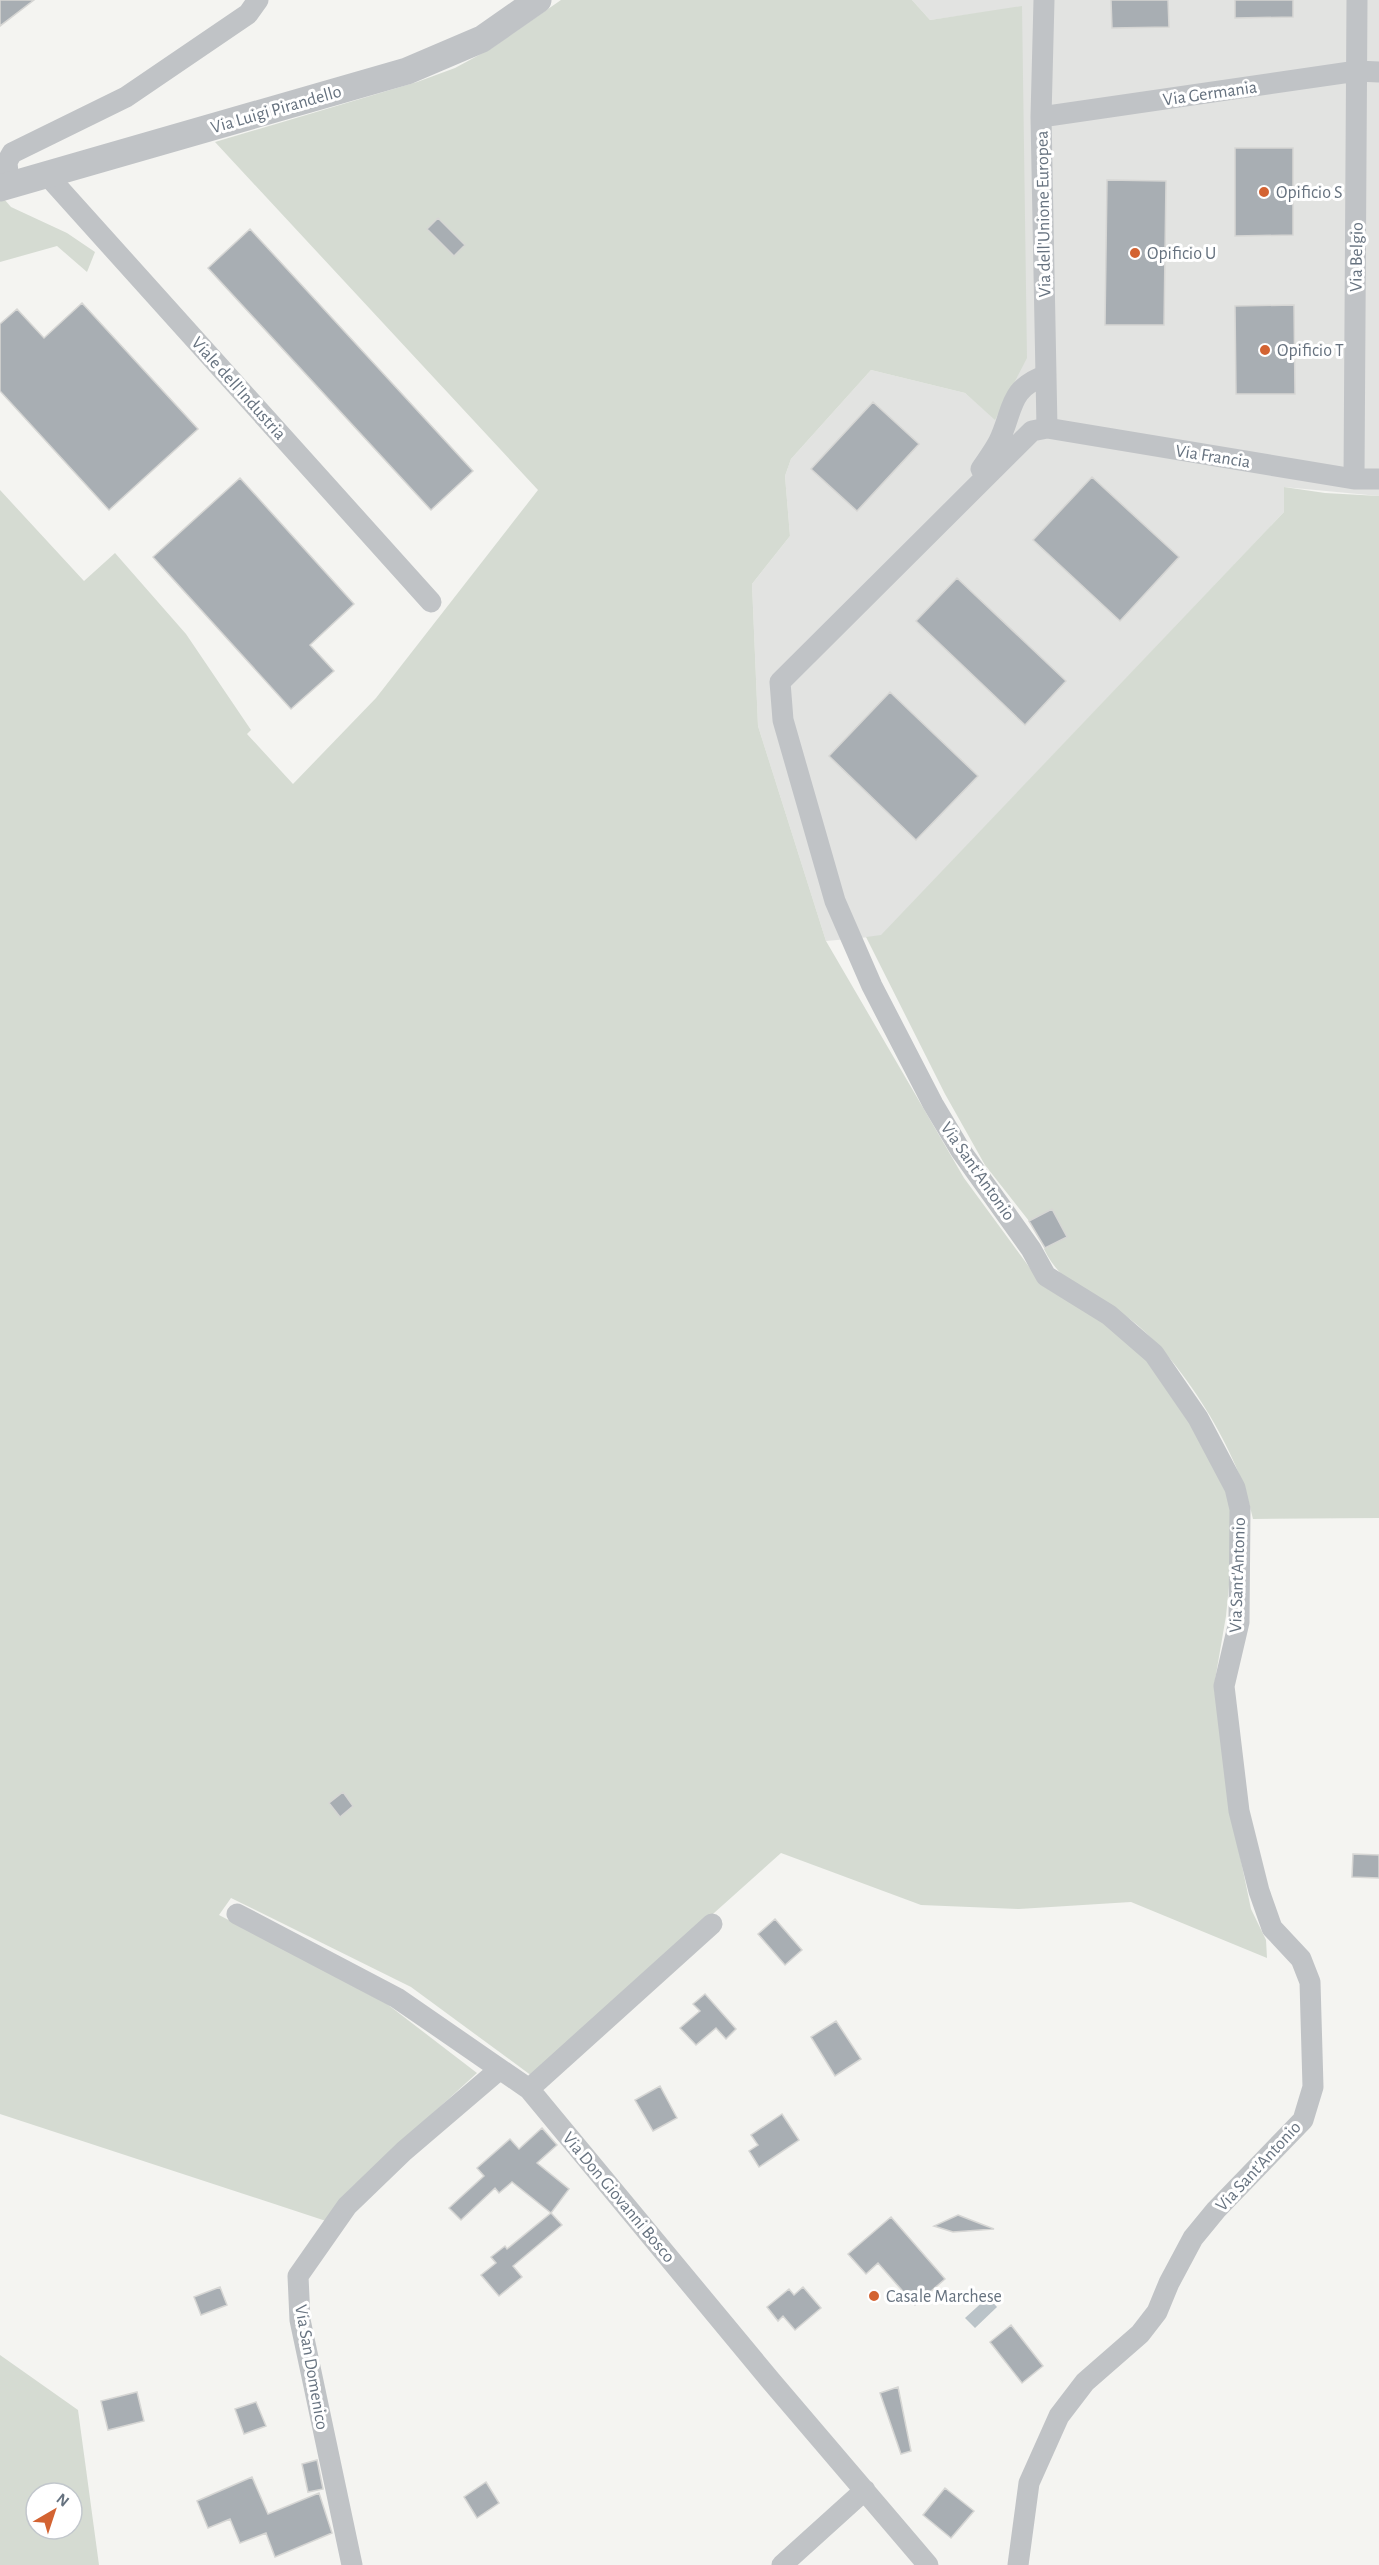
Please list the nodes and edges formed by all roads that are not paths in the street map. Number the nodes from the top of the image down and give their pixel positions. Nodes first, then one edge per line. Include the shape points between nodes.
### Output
1 (258, 0) edge
2 (538, 0) edge
3 (1044, 0) edge
4 (1357, 0) edge
5 (1358, 71) junction
6 (1379, 72) edge
7 (1041, 117) junction
8 (47, 175) junction
9 (4, 187) edge
10 (1046, 375) junction
11 (1008, 415) junction
12 (1040, 430) junction
13 (1354, 479) junction
14 (1379, 479) edge
15 (963, 498) junction
16 (431, 602) dead end
17 (237, 1914) dead end
18 (712, 1924) dead end
19 (500, 2068) junction
20 (529, 2088) junction
21 (865, 2490) junction
22 (352, 2565) edge
23 (782, 2565) edge
24 (928, 2565) edge
25 (1018, 2565) edge

1 - 9 street via 248,14 126,97 12,153
2 - 8 street, Via Luigi Pirandello via 482,39 407,71
3 - 7 street, Via dell'Unione Europea
4 - 5 street, Via Belgio
5 - 6 street, Via Germania
5 - 7 street, Via Germania
5 - 13 street, Via Belgio
7 - 10 street, Via dell'Unione Europea
8 - 9 street, Via Luigi Pirandello
8 - 16 street, Viale dell'Industria
10 - 11 street via 1020,389
10 - 12 street, Via dell'Unione Europea
11 - 12 street
11 - 15 street via 999,441
12 - 13 street, Via Francia
12 - 15 street
13 - 14 street, Via Francia
15 - 25 street, Via Sant'Antonio via 780,682 783,720 835,901 872,986 933,1104 1046,1276 1109,1315 1154,1354 1198,1418 1236,1488 1240,1509 1239,1622 1224,1686 1239,1812 1272,1928 1301,1959 1310,1982 1312,2087 1303,2120 1193,2238 1157,2312 1140,2334 1085,2382 1059,2416 1029,2483
17 - 19 street, Via Don Giovanni Bosco via 397,1998
18 - 20 street
19 - 20 street, Via Don Giovanni Bosco
19 - 22 street, Via San Domenico via 347,2206 298,2276 300,2320
20 - 21 street, Via Don Giovanni Bosco
21 - 23 street
21 - 24 street, Via Don Giovanni Bosco

